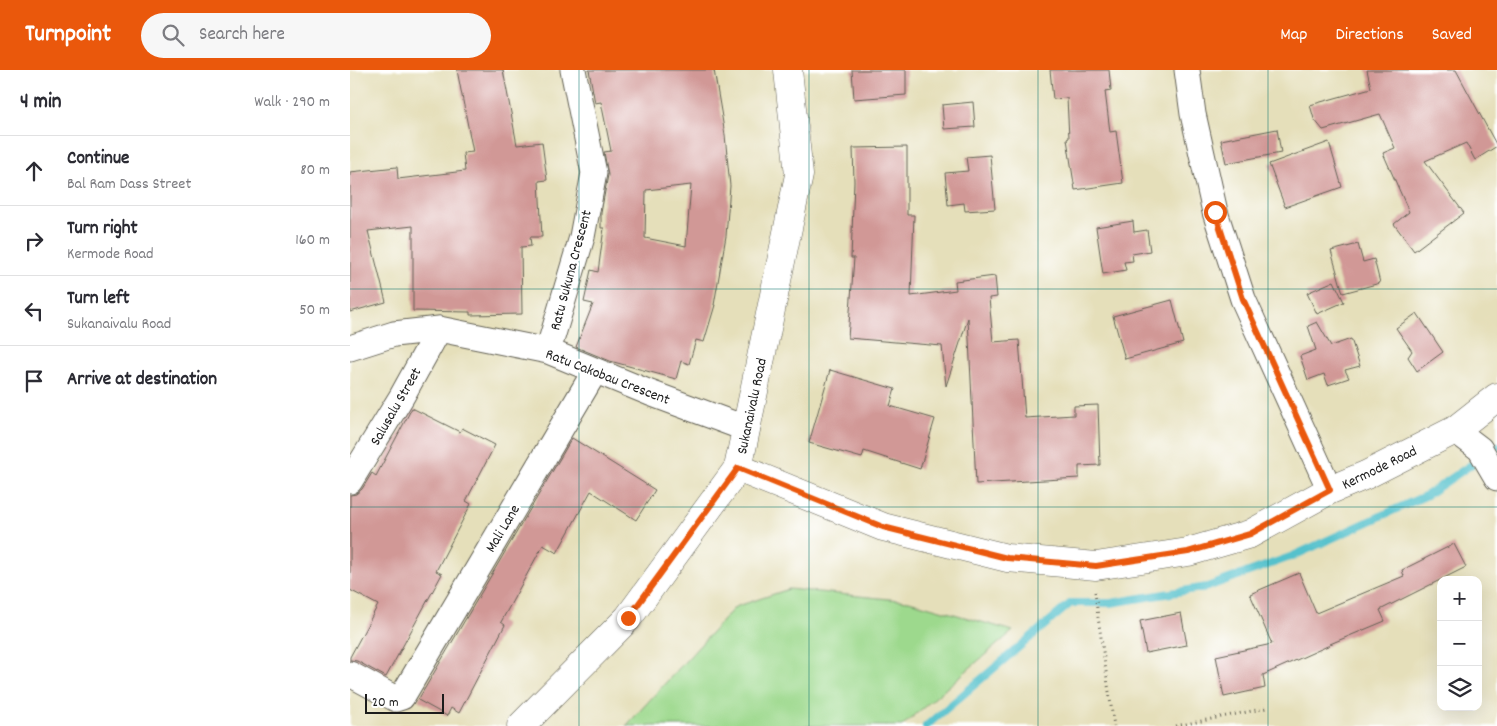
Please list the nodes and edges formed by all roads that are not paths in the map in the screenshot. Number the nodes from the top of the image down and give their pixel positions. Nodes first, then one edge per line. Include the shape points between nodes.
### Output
1 (573, 70) edge
2 (788, 70) edge
3 (1187, 70) edge
4 (438, 329) junction
5 (350, 348) edge
6 (548, 352) junction
7 (595, 372) junction
8 (1497, 397) edge
9 (747, 429) junction
10 (1455, 430) junction
11 (738, 468) junction
12 (1496, 477) edge
13 (350, 481) edge
14 (1330, 490) junction
15 (350, 674) edge
16 (520, 726) edge

1 - 6 street, Ratu Sukuna Crescent via 594,173 582,237
2 - 9 street, Sukanaivalu Road via 799,175
3 - 14 street via 1193,114 1215,212 1243,299
4 - 5 street, Ratu Cakobau Crescent via 394,334
4 - 6 street, Ratu Cakobau Crescent
4 - 13 street, Salusalu Street
6 - 7 street, Ratu Cakobau Crescent
7 - 9 street, Ratu Cakobau Crescent
7 - 15 street, Mali Lane via 402,697 396,700
8 - 10 street, Kermode Road
9 - 11 street, Sukanaivalu Road
10 - 12 street via 1480,449
10 - 14 street, Kermode Road
11 - 14 street, Kermode Road via 883,527 1007,558 1096,566 1188,552 1250,534
11 - 16 street, Sukanaivalu Road via 628,618

